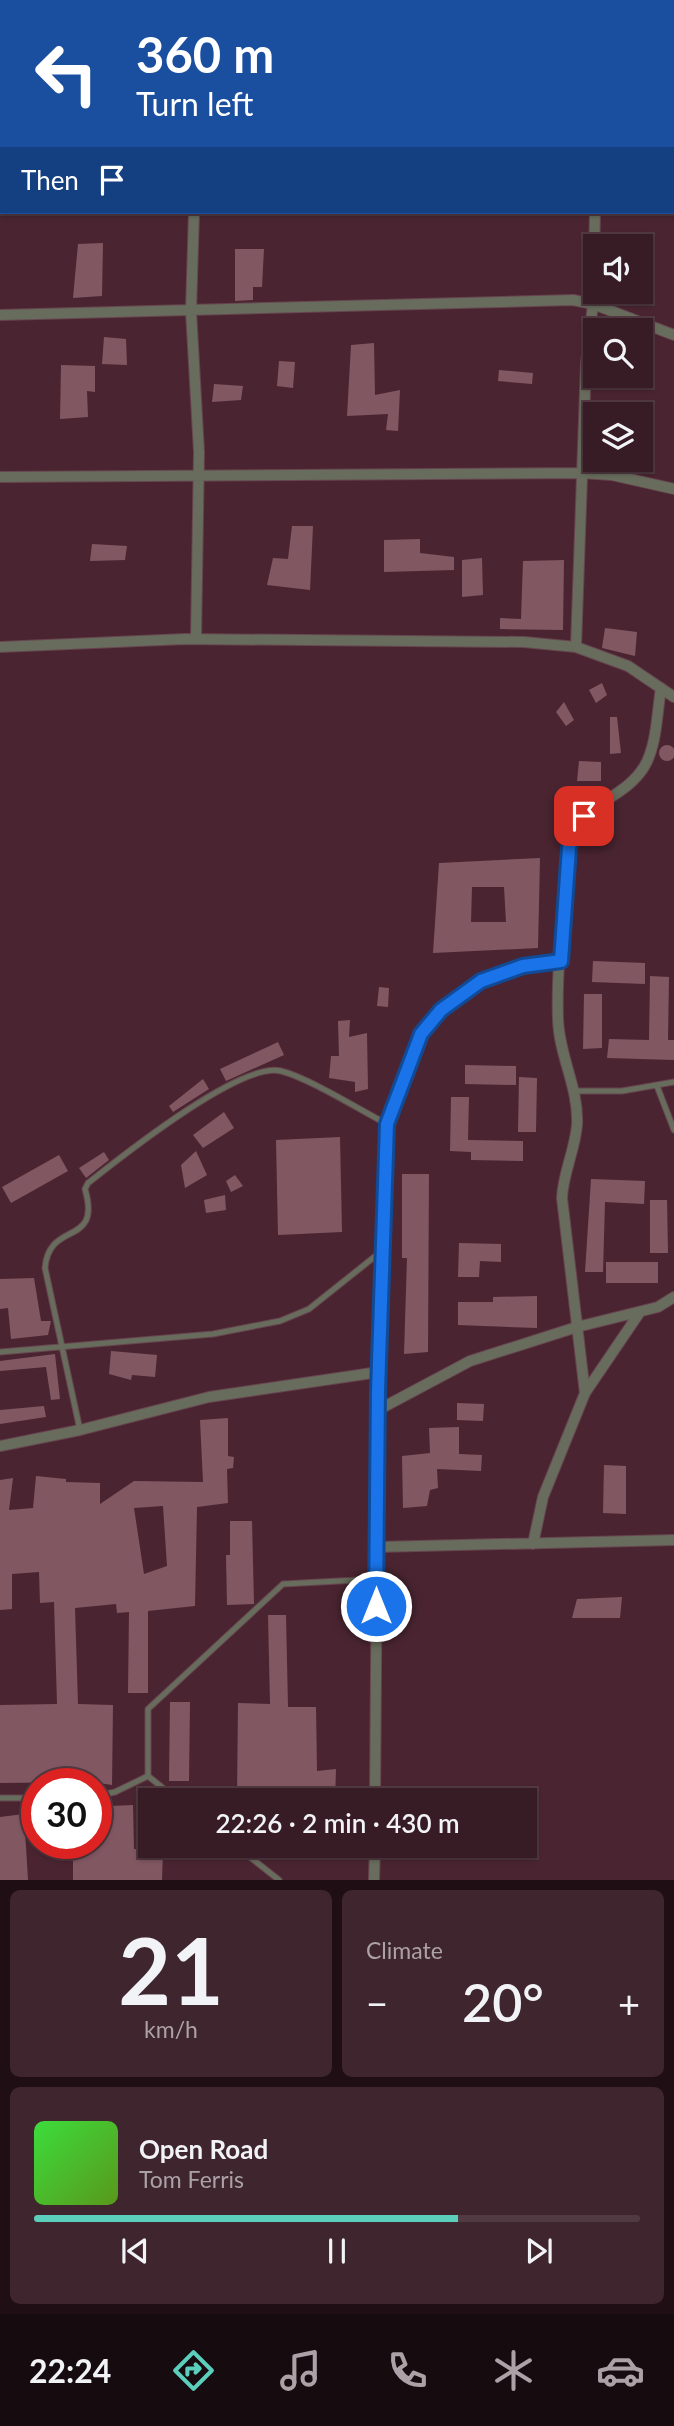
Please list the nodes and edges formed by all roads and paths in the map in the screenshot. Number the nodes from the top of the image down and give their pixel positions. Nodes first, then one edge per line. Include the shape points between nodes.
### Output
1 (194, 214) edge
2 (595, 214) edge
3 (595, 234) edge
4 (583, 302) edge
5 (593, 304) joint
6 (191, 311) junction
7 (0, 315) edge
8 (674, 335) edge
9 (582, 473) junction
10 (197, 475) junction
11 (0, 477) edge
12 (674, 489) edge
13 (196, 639) junction
14 (0, 647) edge
15 (576, 647) junction
16 (661, 688) junction
17 (674, 696) edge
18 (561, 961) junction
19 (674, 1082) edge
20 (657, 1086) junction
21 (574, 1091) junction
22 (387, 1124) junction
23 (674, 1130) edge
24 (383, 1250) junction
25 (674, 1297) edge
26 (639, 1312) junction
27 (578, 1327) junction
28 (62, 1346) junction
29 (0, 1353) edge
30 (379, 1373) junction
31 (585, 1393) junction
32 (378, 1410) junction
33 (80, 1430) junction
34 (0, 1446) edge
35 (674, 1540) edge
36 (533, 1544) junction
37 (377, 1547) junction
38 (377, 1578) junction
39 (148, 1776) junction
40 (163, 1788) edge
41 (375, 1788) edge
42 (112, 1793) edge
43 (0, 1798) edge
44 (21, 1798) edge
45 (251, 1858) edge
46 (375, 1858) edge
47 (279, 1880) edge
48 (374, 1880) edge

1 - 6 street
2 - 3 street
4 - 6 street via 528,299
5 - 8 street
5 - 9 street
6 - 7 street
6 - 10 street via 200,452
9 - 10 street
9 - 12 street
9 - 15 street
10 - 11 street
10 - 13 street
13 - 14 street
13 - 15 street via 524,642
15 - 16 street via 628,666
16 - 17 street
16 - 18 street via 645,767 573,829
18 - 21 street via 560,1047
18 - 22 street via 523,966 481,981 441,1010 421,1034
19 - 20 lane
20 - 21 lane
20 - 23 lane
21 - 27 street via 577,1124 562,1198
22 - 24 street
22 - 28 lane via 290,1075 269,1070 221,1090 156,1130 88,1183 89,1217 83,1227 52,1243 47,1252 46,1268
24 - 28 lane via 309,1309 280,1321 213,1334
24 - 30 street
25 - 26 street
26 - 27 street
26 - 31 street
27 - 31 street
27 - 32 street via 470,1361
28 - 29 lane
28 - 33 lane
30 - 32 street
30 - 33 street via 209,1397
31 - 36 street via 543,1497
32 - 37 street
33 - 34 street
35 - 36 street
36 - 37 street
37 - 38 street
38 - 39 lane via 282,1584 148,1709
38 - 41 street
39 - 40 lane
39 - 42 lane
43 - 44 lane
45 - 47 lane
46 - 48 street

